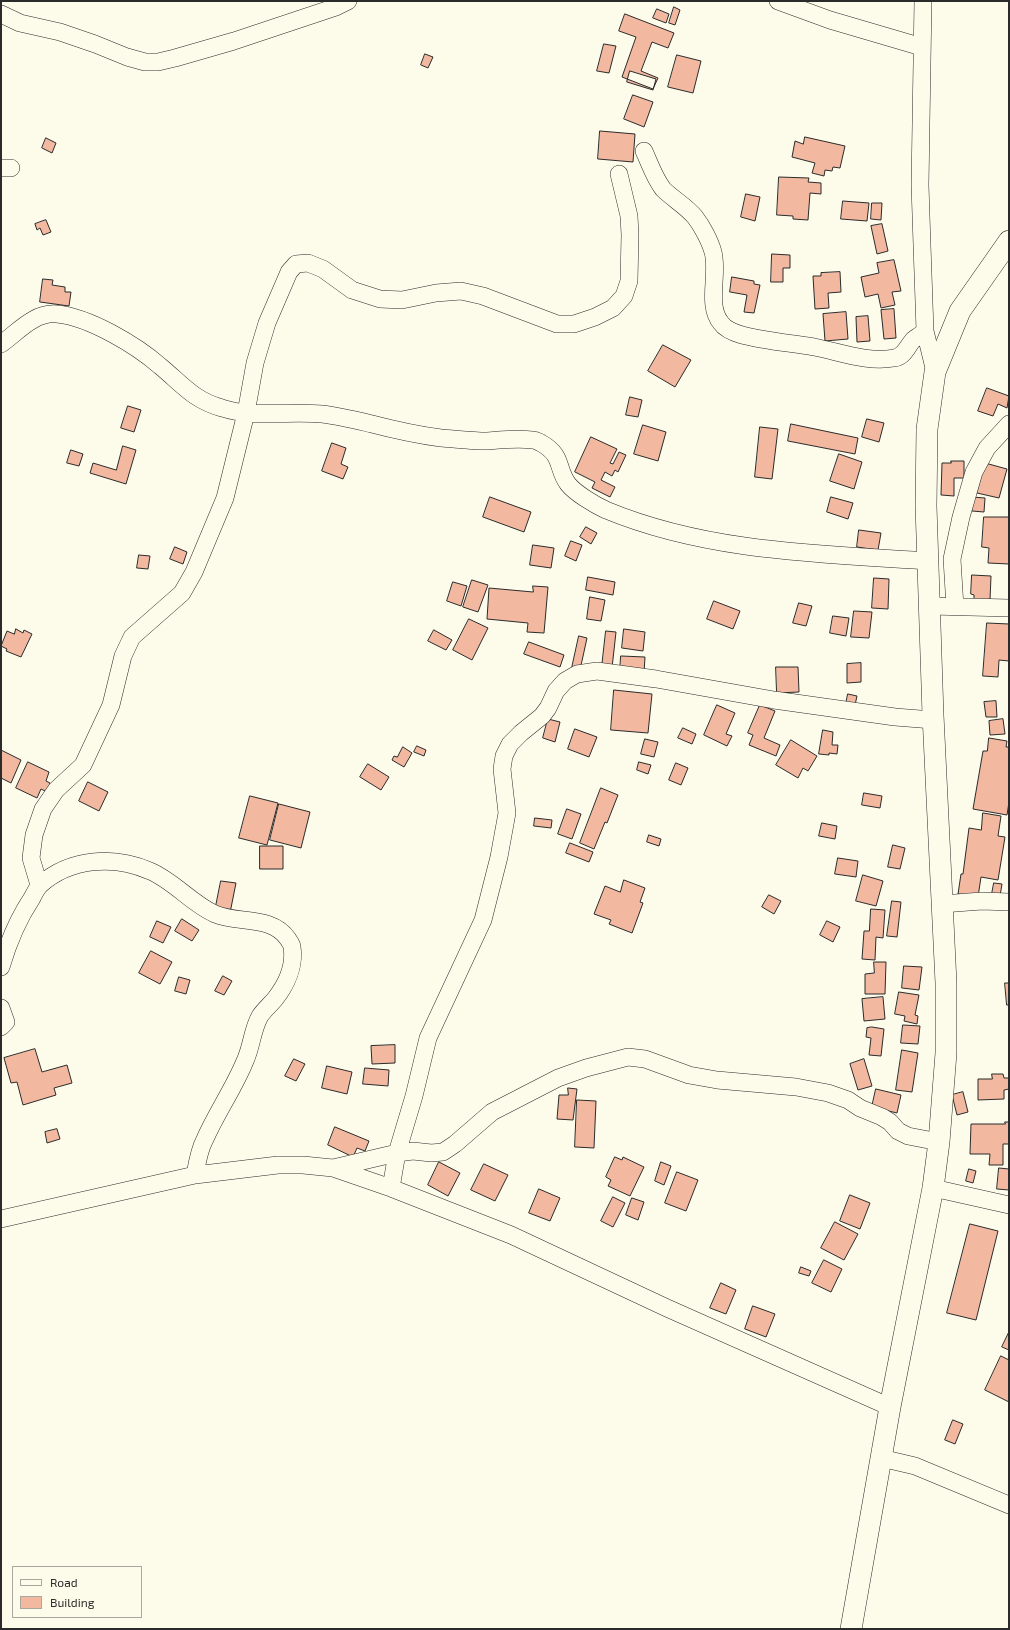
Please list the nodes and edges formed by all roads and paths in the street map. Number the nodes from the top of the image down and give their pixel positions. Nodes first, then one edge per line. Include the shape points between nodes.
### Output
1 (348, 1) edge
2 (778, 1) edge
3 (923, 1) edge
4 (1, 14) edge
5 (922, 47) junction
6 (644, 151) dead end
7 (618, 174) dead end
8 (1009, 241) edge
9 (925, 331) junction
10 (1, 344) edge
11 (935, 372) junction
12 (246, 413) junction
13 (1009, 424) edge
14 (929, 561) junction
15 (930, 606) junction
16 (955, 607) junction
17 (1009, 608) edge
18 (933, 720) junction
19 (39, 885) junction
20 (1009, 902) edge
21 (942, 904) junction
22 (1, 967) edge
23 (939, 1142) junction
24 (397, 1153) junction
25 (333, 1168) junction
26 (195, 1175) junction
27 (392, 1188) junction
28 (933, 1188) junction
29 (1009, 1205) edge
30 (5, 1213) edge
31 (890, 1408) junction
32 (881, 1458) junction
33 (1009, 1505) edge
34 (851, 1629) edge

1 - 4 street via 234,41 158,62 145,62 127,57 60,32 20,23
2 - 5 street via 830,20
3 - 5 street
5 - 9 street via 920,185
6 - 9 street via 662,188 694,216 708,240 715,266 714,309 726,328 770,340 865,358 885,359 901,355
7 - 12 street via 629,216 630,264 629,281 624,296 613,308 574,324 557,324 483,296 461,291 402,300 380,299 352,290 323,269 308,263 296,264 289,272 267,323 255,363
8 - 11 main road via 960,311
9 - 11 street
10 - 12 street via 39,316 56,314 80,320 123,339 204,402 225,410
11 - 14 main road via 927,429 926,506
12 - 14 street via 321,414 414,434 446,438 484,441 535,440 556,455 568,484 581,495 603,509 672,532 802,553
12 - 19 street via 225,498 194,572 182,593 132,638 123,656 111,705 83,765 56,790 43,809 34,835 31,858
13 - 16 street via 987,448 974,472 952,559
14 - 15 main road
15 - 16 street
15 - 18 main road
16 - 17 street
18 - 21 main road
18 - 24 street via 774,700 597,671 577,674 565,681 556,691 542,716 510,744 504,756 502,769 507,813 483,920 428,1038
19 - 22 street via 7,947
19 - 26 street via 65,868 83,862 129,864 150,870 170,881 216,915 268,924 283,931 292,945 292,964 285,984 261,1015 253,1031 246,1059 204,1140
20 - 21 street
21 - 23 main road via 946,1053
23 - 24 street via 908,1136 882,1117 828,1093 796,1086 718,1080 689,1074 645,1059 628,1057 558,1078 492,1112 443,1152
23 - 28 main road
24 - 25 street
24 - 27 street
25 - 26 street via 278,1165
25 - 27 street
26 - 30 street
27 - 31 street via 511,1235
28 - 29 street
28 - 31 main road
31 - 32 main road
32 - 33 street via 915,1466
32 - 34 main road

